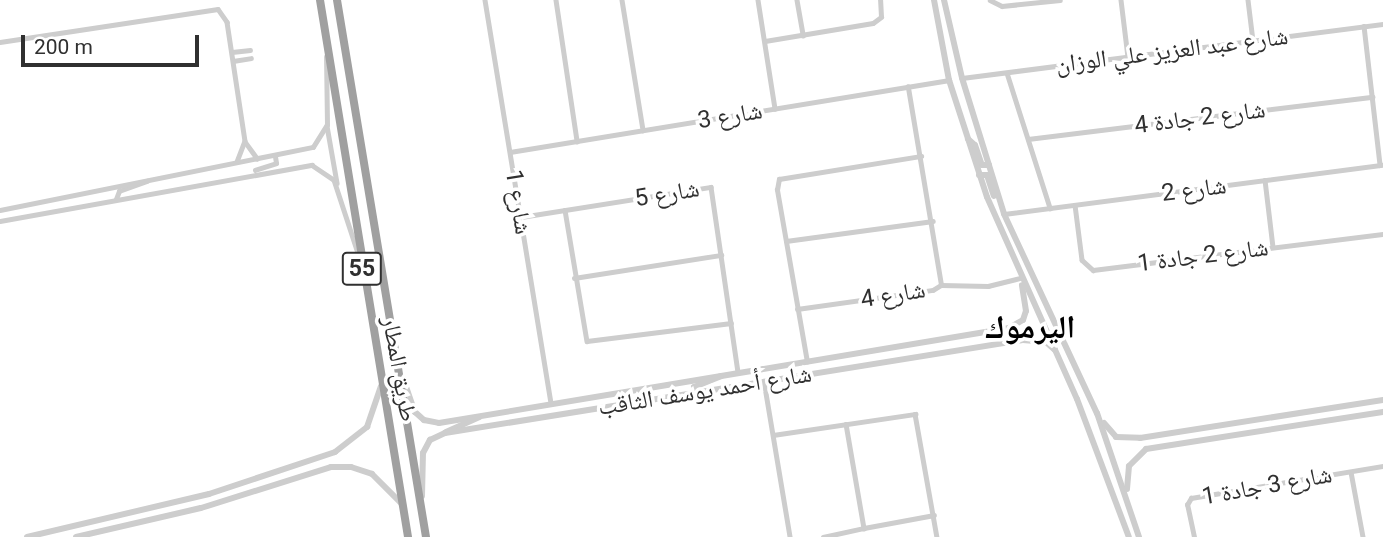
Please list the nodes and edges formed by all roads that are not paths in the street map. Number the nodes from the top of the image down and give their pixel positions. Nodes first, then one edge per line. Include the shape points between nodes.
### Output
1 (320, 0) edge
2 (337, 0) edge
3 (485, 0) edge
4 (556, 0) edge
5 (622, 0) edge
6 (758, 0) edge
7 (797, 0) edge
8 (880, 0) edge
9 (934, 0) edge
10 (943, 0) edge
11 (990, 0) edge
12 (1056, 0) edge
13 (1121, 0) edge
14 (1248, 0) edge
15 (1383, 24) edge
16 (1364, 26) junction
17 (803, 35) junction
18 (765, 41) junction
19 (1253, 41) junction
20 (0, 42) edge
21 (250, 50) dead end
22 (326, 50) junction
23 (232, 52) junction
24 (1128, 57) junction
25 (251, 58) dead end
26 (233, 61) junction
27 (1007, 73) junction
28 (962, 78) junction
29 (949, 80) junction
30 (908, 87) junction
31 (1372, 97) junction
32 (775, 109) junction
33 (327, 125) junction
34 (643, 130) junction
35 (966, 138) junction
36 (1028, 139) junction
37 (245, 141) junction
38 (577, 141) junction
39 (510, 152) junction
40 (921, 156) junction
41 (275, 157) junction
42 (258, 158) junction
43 (237, 162) junction
44 (989, 165) junction
45 (1382, 165) edge
46 (248, 173) junction
47 (979, 175) junction
48 (150, 179) junction
49 (1265, 180) junction
50 (339, 191) junction
51 (116, 199) junction
52 (1000, 202) junction
53 (1075, 205) junction
54 (1050, 208) junction
55 (0, 210) edge
56 (565, 210) junction
57 (1004, 214) junction
58 (521, 217) junction
59 (0, 221) edge
60 (933, 221) junction
61 (1383, 234) edge
62 (786, 242) junction
63 (1273, 247) junction
64 (721, 255) junction
65 (360, 260) junction
66 (574, 278) junction
67 (1021, 281) junction
68 (941, 285) junction
69 (797, 309) junction
70 (731, 323) junction
71 (1002, 330) junction
72 (978, 347) junction
73 (1055, 350) junction
74 (807, 362) junction
75 (397, 363) junction
76 (738, 373) junction
77 (721, 376) junction
78 (764, 381) junction
79 (382, 384) junction
80 (695, 393) junction
81 (1383, 400) edge
82 (551, 404) junction
83 (1340, 407) junction
84 (1383, 412) edge
85 (1097, 414) junction
86 (1298, 414) junction
87 (481, 416) junction
88 (846, 424) junction
89 (1312, 424) junction
90 (1270, 430) junction
91 (446, 433) junction
92 (773, 435) junction
93 (1157, 437) junction
94 (1158, 446) junction
95 (1383, 466) edge
96 (278, 471) junction
97 (1352, 472) junction
98 (279, 483) junction
99 (1127, 494) junction
100 (404, 507) junction
101 (423, 515) junction
102 (934, 515) junction
103 (864, 528) junction
104 (1363, 536) edge
105 (27, 537) edge
106 (76, 537) edge
107 (408, 537) edge
108 (426, 537) edge
109 (790, 537) edge
110 (823, 537) edge
111 (937, 537) edge
112 (1129, 537) edge
113 (1139, 537) edge
114 (1194, 537) edge
115 (1353, 537) edge

1 - 22 highway, طريق المطار / 55
2 - 75 highway, طريق المطار / 55
3 - 39 street, شارع 1
4 - 38 street
5 - 34 street
6 - 18 street
7 - 17 street
8 - 17 street via 878,21
9 - 29 street
10 - 28 street
11 - 12 street via 1002,6
13 - 24 street
14 - 19 street
15 - 16 street, شارع عبد العزيز علي الوزان
16 - 19 street, شارع عبد العزيز علي الوزان
16 - 31 street
17 - 18 street
18 - 32 street
19 - 24 street, شارع عبد العزيز علي الوزان
20 - 23 street via 214,8 226,18
21 - 23 street
22 - 33 street
22 - 65 highway, طريق المطار / 55
23 - 26 street
24 - 27 street, شارع عبد العزيز علي الوزان
25 - 26 street
26 - 37 street
27 - 28 street, شارع عبد العزيز علي الوزان
27 - 36 street
28 - 44 street
29 - 30 street, شارع 3
29 - 35 street
30 - 32 street, شارع 3
30 - 40 street, شارع 4
31 - 36 street, شارع 2 جادة 4
31 - 45 street
32 - 34 street, شارع 3
33 - 41 street via 313,146
33 - 50 street
34 - 38 street, شارع 3
35 - 44 street via 975,145 982,165
35 - 47 street
36 - 54 street
37 - 42 street
37 - 43 street
38 - 39 street, شارع 3
39 - 58 street, شارع 1
40 - 60 street, شارع 4
40 - 62 street via 779,179
41 - 42 street
41 - 46 street via 276,163
42 - 43 street
43 - 48 street
44 - 52 street
45 - 49 street, شارع 2
46 - 50 street via 312,165 327,172
46 - 51 street
47 - 52 street via 987,175
47 - 67 street
48 - 51 street via 119,191
48 - 55 street
49 - 53 street, شارع 2
49 - 63 street
50 - 65 street
51 - 59 street
52 - 57 street
53 - 54 street, شارع 2
53 - 63 street, شارع 2 جادة 1 via 1082,260 1093,270
54 - 57 street, شارع 2
56 - 58 street, شارع 5
56 - 64 street, شارع 5 via 711,187
56 - 66 street
57 - 85 street
58 - 82 street, شارع 1
60 - 62 street
60 - 68 street, شارع 4
61 - 63 street, شارع 2 جادة 1
62 - 69 street
64 - 66 street
64 - 70 street, شارع 5
65 - 79 highway, طريق المطار / 55
66 - 70 street via 587,341
67 - 68 street
67 - 71 street via 1023,320
67 - 73 street
68 - 69 street, شارع 4
69 - 74 street
70 - 76 street, شارع 5
71 - 72 street via 1002,340
71 - 74 street, شارع أحمد يوسف الثاقب
72 - 73 street, شارع أحمد يوسف الثاقب via 1035,339
72 - 78 street, شارع أحمد يوسف الثاقب
73 - 112 street
74 - 76 street, شارع أحمد يوسف الثاقب
75 - 87 street, شارع أحمد يوسف الثاقب via 415,412 425,420 439,423
75 - 101 highway, طريق المطار / 55
76 - 77 street, شارع أحمد يوسف الثاقب
77 - 80 street via 715,382 697,385
77 - 82 street, شارع أحمد يوسف الثاقب
78 - 80 street, شارع أحمد يوسف الثاقب
78 - 92 street
79 - 96 street via 376,410 354,440 335,452
79 - 100 highway, طريق المطار / 55
80 - 91 street, شارع أحمد يوسف الثاقب
81 - 83 street
82 - 87 street, شارع أحمد يوسف الثاقب
83 - 86 street
83 - 89 street via 1312,415
84 - 89 street
85 - 93 street via 1116,437
85 - 99 street
86 - 90 street via 1297,424
86 - 93 street
87 - 91 street
88 - 92 street
88 - 102 street via 910,413 918,418
88 - 103 street
89 - 90 street
90 - 94 street
91 - 101 street via 430,440 423,453
92 - 109 street
93 - 94 street
94 - 99 street via 1134,457 1126,475
95 - 97 street, شارع 3 جادة 1
96 - 98 street via 283,478
96 - 105 street via 209,494
97 - 104 street
97 - 114 street, شارع 3 جادة 1 via 1192,498 1187,505
98 - 100 street via 331,467 351,467 372,474
98 - 106 street via 201,508
99 - 113 street
100 - 107 highway, طريق المطار / 55
101 - 108 highway, طريق المطار / 55
102 - 103 street
102 - 111 street
103 - 110 street
104 - 115 street

